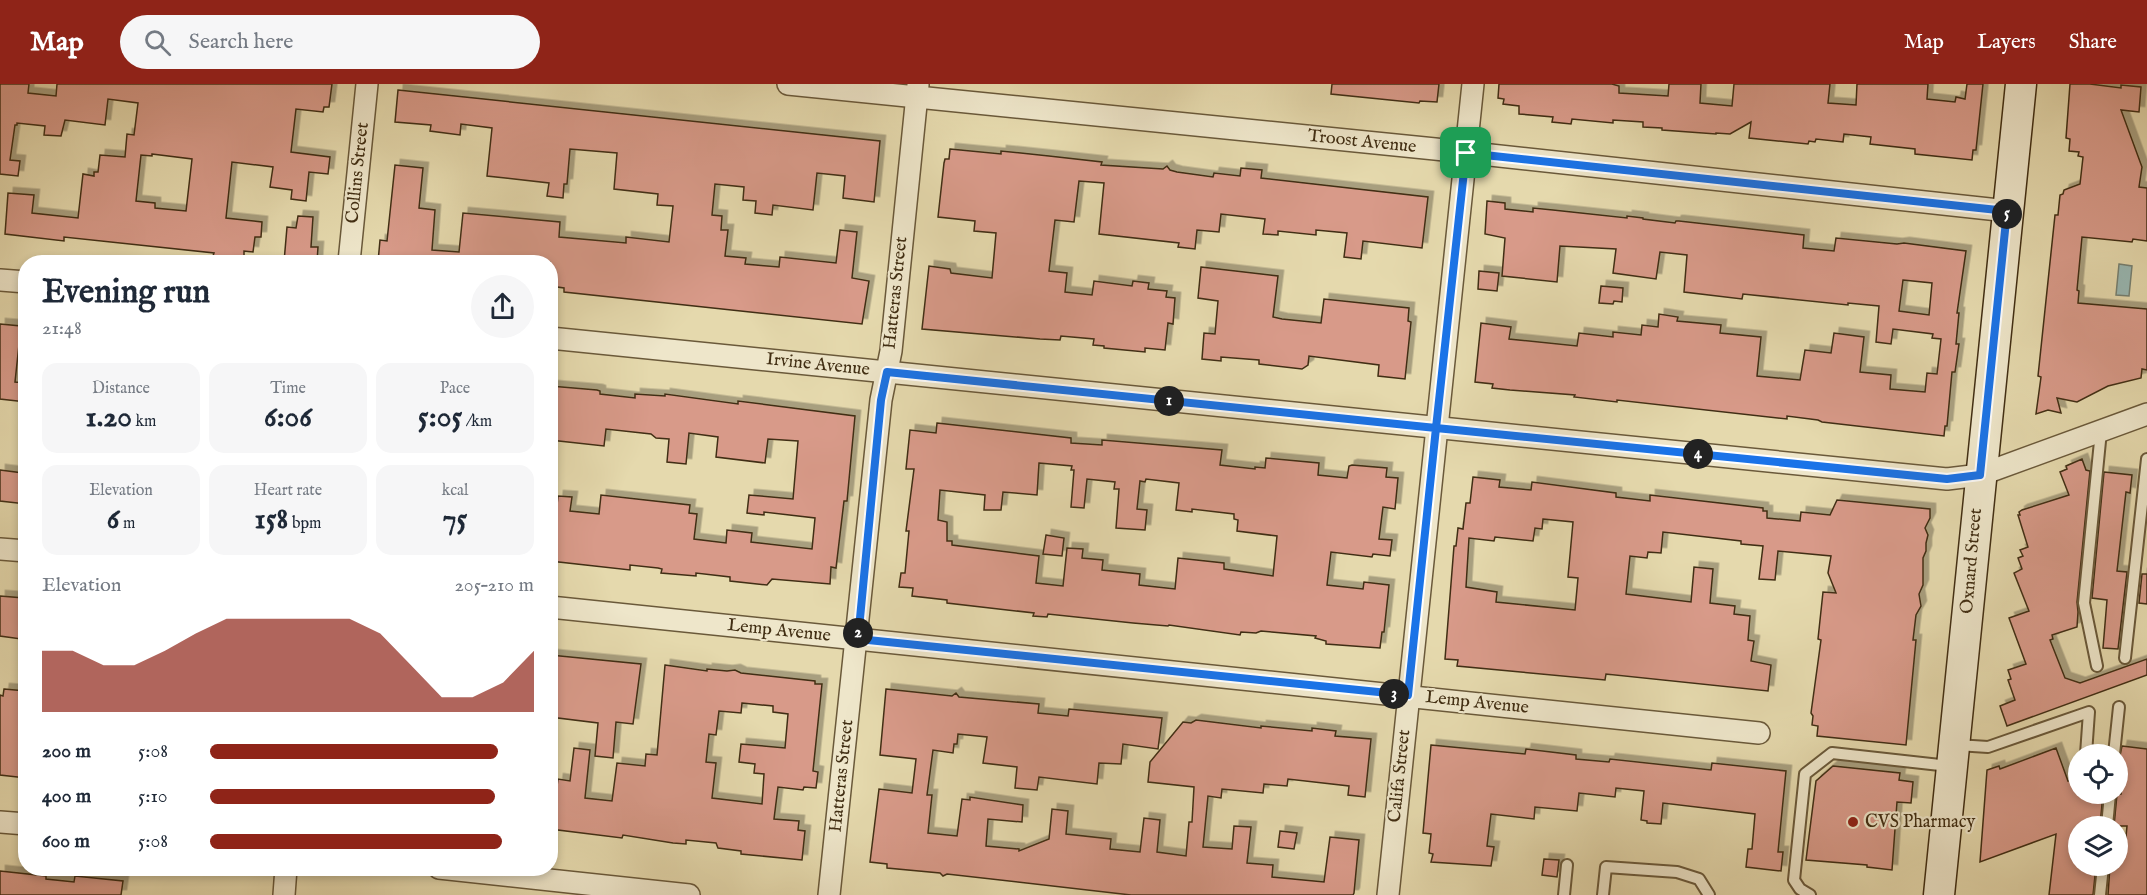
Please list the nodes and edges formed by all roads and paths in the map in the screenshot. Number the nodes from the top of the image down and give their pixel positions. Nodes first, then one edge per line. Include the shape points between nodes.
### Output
1 (367, 84) edge
2 (788, 84) edge
3 (1473, 84) edge
4 (2021, 84) edge
5 (917, 90) edge
6 (1466, 153) junction
7 (2007, 211) junction
8 (350, 255) edge
9 (0, 280) edge
10 (18, 281) edge
11 (558, 339) edge
12 (887, 372) junction
13 (2147, 414) edge
14 (1436, 428) junction
15 (2101, 431) junction
16 (2147, 459) edge
17 (1980, 475) junction
18 (0, 549) edge
19 (18, 550) edge
20 (558, 608) edge
21 (858, 639) junction
22 (2125, 658) dead end
23 (2097, 666) dead end
24 (1408, 695) junction
25 (2119, 707) dead end
26 (1759, 733) dead end
27 (2087, 744) edge
28 (2115, 744) edge
29 (1953, 755) junction
30 (0, 822) edge
31 (18, 823) edge
32 (1567, 865) dead end
33 (285, 876) edge
34 (513, 876) edge
35 (2102, 876) edge
36 (284, 895) edge
37 (689, 895) edge
38 (829, 895) edge
39 (1388, 895) edge
40 (1564, 895) edge
41 (1603, 895) edge
42 (1709, 895) edge
43 (1810, 895) edge
44 (1815, 895) edge
45 (1939, 895) edge
46 (2100, 895) edge

1 - 8 street, Collins Street
2 - 5 street, Troost Avenue
3 - 6 street, Califa Street
4 - 7 main road, Oxnard Street
5 - 6 street, Troost Avenue
5 - 12 street, Hatteras Street
6 - 7 street, Troost Avenue
6 - 14 street, Califa Street
7 - 17 main road, Oxnard Street
9 - 10 street
11 - 12 street, Irvine Avenue
12 - 14 street, Irvine Avenue
12 - 21 street, Hatteras Street
13 - 15 street, Irvine Avenue
14 - 17 street, Irvine Avenue via 1947,479
14 - 24 street, Califa Street
15 - 17 street, Irvine Avenue
15 - 23 lane via 2084,603
16 - 22 lane
17 - 29 main road, Oxnard Street
18 - 19 street
20 - 21 street, Lemp Avenue
21 - 24 street, Lemp Avenue
21 - 38 street, Hatteras Street
24 - 26 street, Lemp Avenue
24 - 39 street, Califa Street
25 - 28 lane
27 - 29 lane via 2089,712
29 - 43 lane via 1832,753 1805,774 1794,880 1800,890
29 - 45 main road, Oxnard Street
30 - 31 street
32 - 40 lane
33 - 36 street
34 - 37 street
35 - 46 lane
41 - 42 lane via 1606,867 1677,872 1699,879
43 - 44 lane

